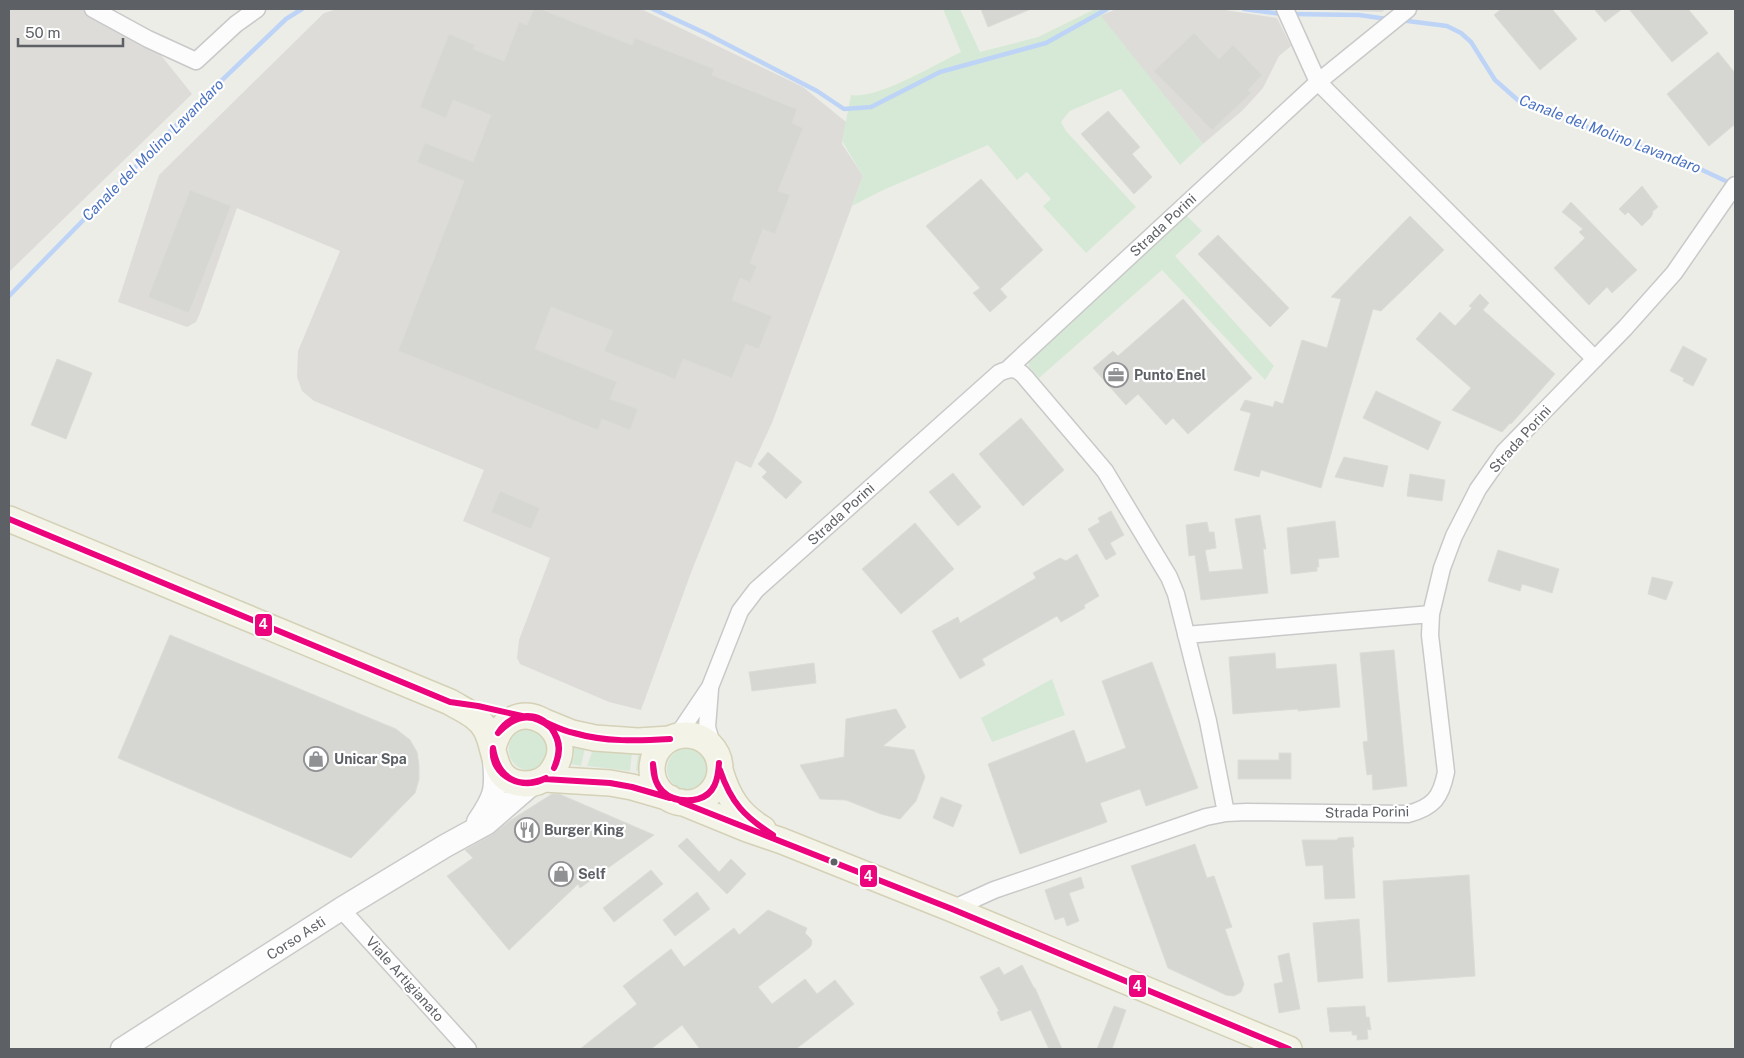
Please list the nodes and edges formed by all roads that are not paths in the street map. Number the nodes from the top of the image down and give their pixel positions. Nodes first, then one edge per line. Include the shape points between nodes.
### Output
1 (93, 9) edge
2 (257, 9) edge
3 (1285, 9) edge
4 (1407, 10) edge
5 (1318, 82) junction
6 (1734, 188) edge
7 (1595, 359) junction
8 (1009, 368) junction
9 (9, 519) edge
10 (1430, 614) junction
11 (1186, 634) junction
12 (710, 687) junction
13 (450, 702) junction
14 (534, 719) junction
15 (674, 738) junction
16 (493, 754) junction
17 (717, 759) junction
18 (539, 781) junction
19 (675, 800) junction
20 (1226, 813) junction
21 (472, 830) junction
22 (782, 841) junction
23 (341, 909) junction
24 (952, 909) junction
25 (122, 1049) edge
26 (468, 1049) edge
27 (1289, 1049) edge

1 - 2 street via 196,61
3 - 5 street
4 - 5 street, Strada Porini
5 - 7 street
5 - 8 street, Strada Porini
6 - 7 street, Strada Porini via 1674,273
7 - 10 street, Strada Porini via 1504,452 1478,489 1454,536
8 - 11 street via 1018,370 1025,377 1105,471 1170,577
8 - 12 street, Strada Porini via 998,373 756,590 740,610
9 - 13 main road, Corso Asti
10 - 11 street
10 - 20 street, Strada Porini via 1446,772 1435,801 1408,814
11 - 20 street
12 - 15 street, Strada Porini
12 - 17 street, Strada Porini via 707,728
13 - 14 main road, Corso Asti
13 - 16 main road, Corso Asti via 474,716 486,729
14 - 15 main road, Corso Asti via 594,738 638,741
14 - 16 main road via 511,720 502,727 495,736
14 - 18 main road via 553,730 560,751 552,771
15 - 17 main road via 697,736 706,741
15 - 19 main road via 662,745 656,754 653,773 659,787
16 - 18 main road via 498,769 505,776 523,784
16 - 21 street, Corso Asti via 496,782 493,797
17 - 19 main road via 718,781 712,791 693,802
17 - 22 main road via 726,789 741,812
18 - 19 main road via 610,783
18 - 21 street, Corso Asti via 487,823
19 - 22 main road
20 - 24 street, Strada Porini via 1206,817 994,890
21 - 23 street, Corso Asti
22 - 24 main road
23 - 25 street, Corso Asti
23 - 26 street, Viale Artigianato
24 - 27 main road

